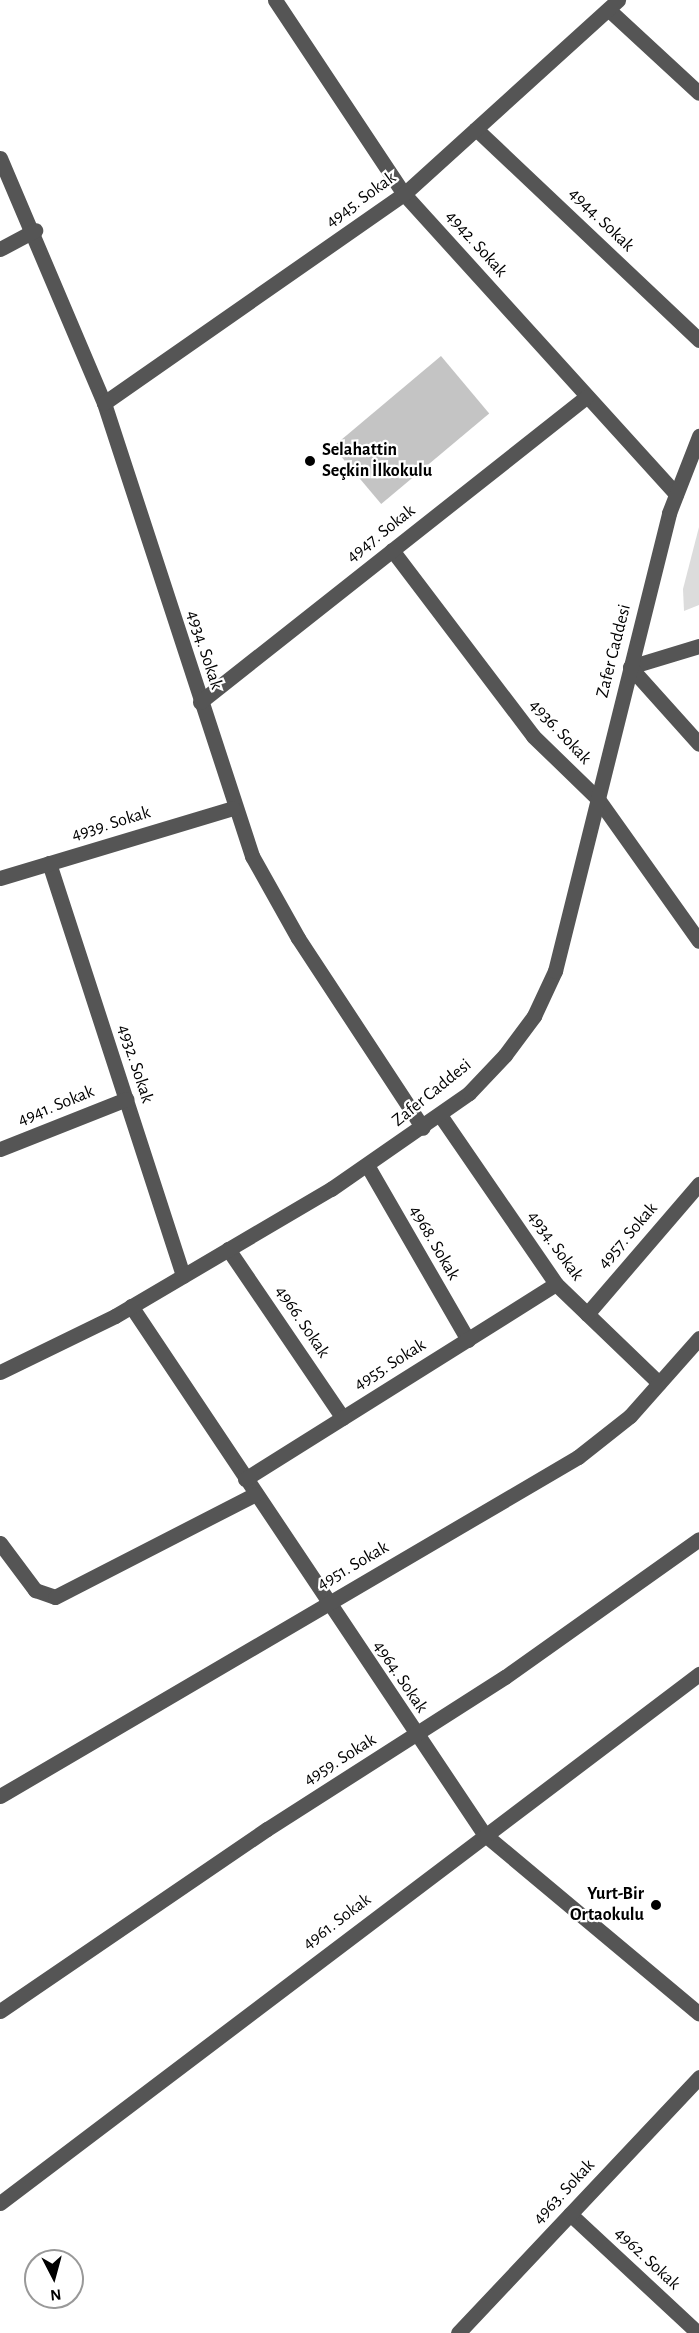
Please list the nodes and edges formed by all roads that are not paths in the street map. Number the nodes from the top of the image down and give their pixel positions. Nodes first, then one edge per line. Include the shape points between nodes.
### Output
1 (275, 0) edge
2 (613, 5) edge
3 (699, 93) edge
4 (476, 129) junction
5 (0, 158) edge
6 (404, 194) junction
7 (35, 230) junction
8 (0, 249) edge
9 (699, 340) edge
10 (587, 396) junction
11 (104, 403) junction
12 (699, 436) edge
13 (676, 494) junction
14 (392, 550) junction
15 (699, 646) edge
16 (630, 667) junction
17 (200, 702) junction
18 (699, 744) edge
19 (598, 799) junction
20 (233, 808) junction
21 (49, 863) junction
22 (0, 878) edge
23 (699, 941) edge
24 (126, 1100) junction
25 (440, 1115) junction
26 (423, 1128) junction
27 (0, 1149) edge
28 (367, 1165) junction
29 (699, 1184) edge
30 (228, 1249) junction
31 (183, 1276) junction
32 (556, 1284) junction
33 (131, 1306) junction
34 (587, 1314) junction
35 (699, 1338) edge
36 (468, 1340) junction
37 (0, 1372) edge
38 (659, 1383) junction
39 (343, 1418) junction
40 (245, 1479) junction
41 (255, 1494) junction
42 (699, 1539) edge
43 (0, 1543) edge
44 (328, 1604) junction
45 (699, 1674) edge
46 (415, 1735) junction
47 (0, 1796) edge
48 (484, 1834) junction
49 (0, 2011) edge
50 (699, 2014) edge
51 (699, 2077) edge
52 (0, 2203) edge
53 (570, 2214) junction
54 (458, 2333) edge
55 (699, 2333) edge

1 - 6 street, 4942. Sokak
2 - 3 street
2 - 4 street, 4945. Sokak
4 - 6 street, 4945. Sokak
4 - 9 street, 4944. Sokak
5 - 7 street, 4934. Sokak
6 - 10 street, 4942. Sokak
6 - 11 street, 4945. Sokak
7 - 8 street
7 - 11 street, 4934. Sokak
10 - 13 street, 4942. Sokak
10 - 14 street, 4947. Sokak
11 - 17 street, 4934. Sokak
12 - 13 street, Zafer Caddesi
13 - 16 street, Zafer Caddesi
14 - 17 street, 4947. Sokak
14 - 19 street, 4936. Sokak via 532,736
15 - 16 street
16 - 18 street
16 - 19 street, Zafer Caddesi
17 - 20 street, 4934. Sokak
19 - 23 street, 4936. Sokak
19 - 25 street, Zafer Caddesi via 555,971 534,1016 505,1055
20 - 21 street, 4939. Sokak
20 - 26 street, 4934. Sokak via 274,898
21 - 22 street, 4939. Sokak
21 - 24 street, 4932. Sokak
24 - 27 street, 4941. Sokak
24 - 31 street, 4932. Sokak
25 - 26 street, Zafer Caddesi
25 - 32 street, 4934. Sokak
26 - 28 street, Zafer Caddesi
28 - 30 street, Zafer Caddesi
28 - 36 street, 4968. Sokak
29 - 34 street, 4957. Sokak
30 - 31 street, Zafer Caddesi
30 - 39 street, 4966. Sokak
31 - 33 street, Zafer Caddesi
32 - 34 street, 4934. Sokak
32 - 36 street, 4955. Sokak
33 - 37 street, Zafer Caddesi
33 - 40 street, 4964. Sokak
34 - 38 street, 4934. Sokak
35 - 38 street, 4951. Sokak
36 - 39 street, 4955. Sokak
38 - 44 street, 4951. Sokak via 587,1452
39 - 40 street, 4955. Sokak
40 - 41 street, 4964. Sokak
41 - 43 street via 55,1597 35,1590
41 - 44 street, 4964. Sokak
42 - 46 street, 4959. Sokak
44 - 46 street, 4964. Sokak
44 - 47 street, 4951. Sokak
45 - 48 street, 4961. Sokak
46 - 48 street, 4964. Sokak
46 - 49 street, 4959. Sokak
48 - 50 street, 4964. Sokak
48 - 52 street, 4961. Sokak
51 - 53 street, 4963. Sokak
53 - 54 street, 4963. Sokak
53 - 55 street, 4962. Sokak

